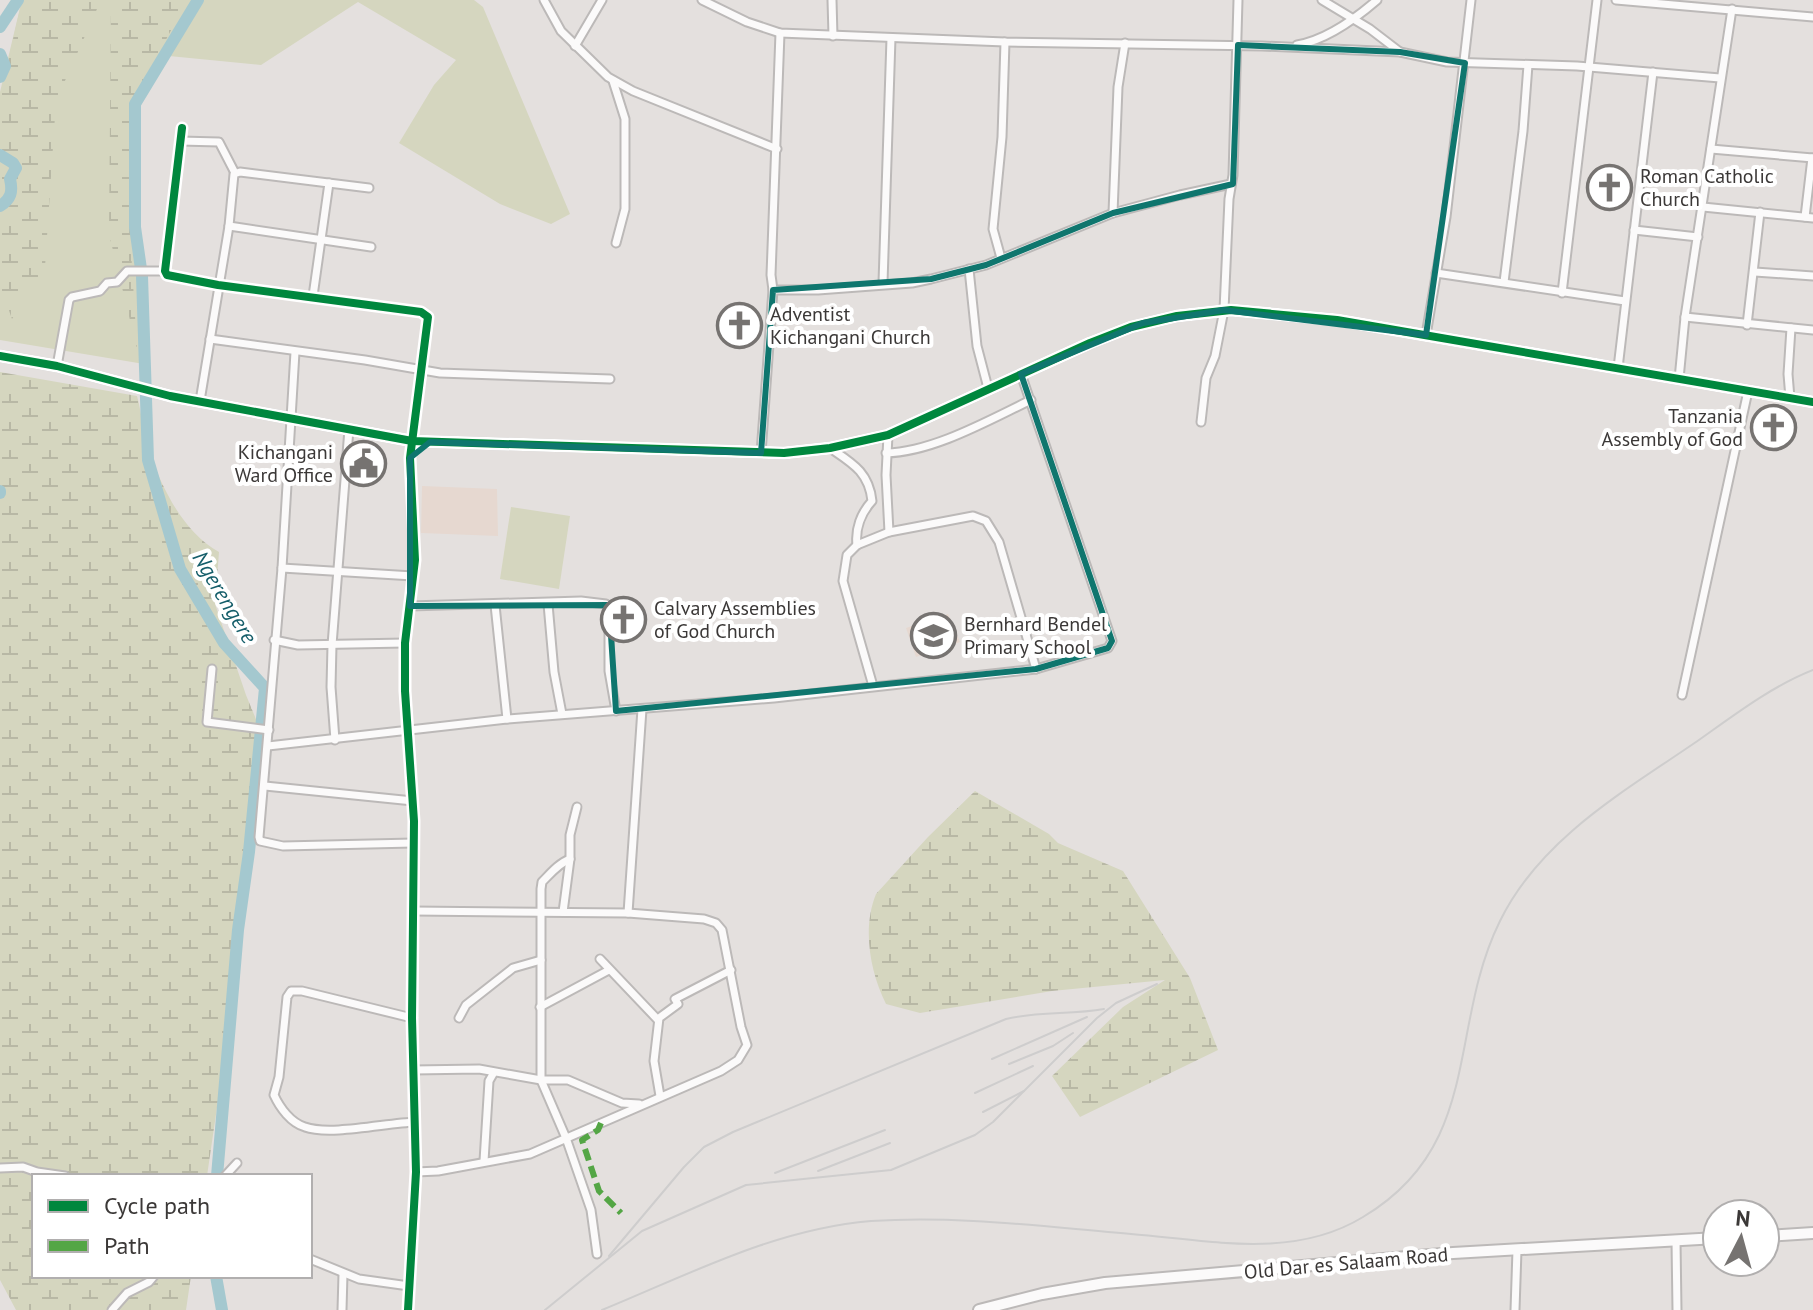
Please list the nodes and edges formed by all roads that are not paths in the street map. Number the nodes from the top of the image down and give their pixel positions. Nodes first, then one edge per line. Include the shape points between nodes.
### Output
1 (544, 0) edge
2 (602, 0) edge
3 (702, 0) edge
4 (832, 0) edge
5 (1238, 0) edge
6 (1322, 0) edge
7 (1377, 0) edge
8 (1471, 0) edge
9 (1597, 0) edge
10 (1616, 0) edge
11 (1771, 0) edge
12 (1668, 2) edge
13 (1720, 4) edge
14 (1732, 9) junction
15 (1770, 13) junction
16 (1813, 17) edge
17 (1352, 19) junction
18 (780, 33) junction
19 (833, 36) junction
20 (891, 38) junction
21 (1005, 42) junction
22 (1125, 43) junction
23 (1238, 45) junction
24 (575, 46) junction
25 (1283, 47) junction
26 (1400, 52) junction
27 (1465, 63) junction
28 (1528, 65) junction
29 (1589, 68) junction
30 (1653, 72) junction
31 (1720, 78) junction
32 (613, 81) junction
33 (182, 128) dead end
34 (180, 141) junction
35 (777, 149) junction
36 (1711, 149) junction
37 (1812, 158) edge
38 (235, 173) junction
39 (329, 183) junction
40 (1231, 184) junction
41 (369, 188) dead end
42 (1703, 207) junction
43 (1760, 212) junction
44 (1113, 213) junction
45 (1809, 217) edge
46 (229, 226) junction
47 (1634, 230) junction
48 (1698, 237) junction
49 (322, 240) junction
50 (616, 243) dead end
51 (371, 247) dead end
52 (1001, 258) junction
53 (969, 269) junction
54 (165, 271) junction
55 (1755, 272) junction
56 (1436, 273) junction
57 (1813, 276) edge
58 (1504, 282) junction
59 (883, 283) junction
60 (218, 285) junction
61 (773, 290) junction
62 (1562, 293) junction
63 (313, 296) junction
64 (1625, 301) junction
65 (1224, 310) junction
66 (1685, 317) junction
67 (1747, 325) junction
68 (1791, 328) junction
69 (1813, 330) edge
70 (1426, 335) junction
71 (210, 339) junction
72 (295, 352) junction
73 (0, 356) edge
74 (57, 366) junction
75 (1618, 368) junction
76 (420, 370) junction
77 (1021, 374) junction
78 (610, 379) dead end
79 (1679, 379) junction
80 (988, 388) junction
81 (1748, 391) junction
82 (1790, 398) junction
83 (1031, 400) junction
84 (200, 401) junction
85 (1813, 402) edge
86 (293, 419) junction
87 (1201, 422) dead end
88 (349, 429) junction
89 (888, 435) junction
90 (399, 439) junction
91 (412, 441) junction
92 (430, 442) junction
93 (830, 448) junction
94 (761, 453) junction
95 (886, 453) junction
96 (410, 458) junction
97 (886, 481) junction
98 (871, 496) junction
99 (889, 532) junction
100 (857, 545) junction
101 (282, 568) junction
102 (336, 572) junction
103 (413, 576) junction
104 (548, 604) junction
105 (495, 605) junction
106 (410, 606) junction
107 (274, 640) junction
108 (405, 643) junction
109 (332, 645) junction
110 (212, 669) dead end
111 (1036, 669) junction
112 (873, 686) junction
113 (1682, 695) dead end
114 (642, 709) junction
115 (616, 711) junction
116 (562, 714) junction
117 (507, 719) junction
118 (269, 730) junction
119 (408, 731) junction
120 (335, 740) junction
121 (268, 746) junction
122 (265, 786) junction
123 (413, 801) junction
124 (577, 807) dead end
125 (413, 843) junction
126 (570, 859) junction
127 (413, 911) junction
128 (541, 911) junction
129 (563, 912) junction
130 (628, 913) junction
131 (600, 959) dead end
132 (541, 960) junction
133 (609, 970) junction
134 (731, 970) junction
135 (540, 1007) junction
136 (412, 1018) junction
137 (459, 1018) dead end
138 (658, 1020) junction
139 (413, 1070) junction
140 (493, 1074) junction
141 (541, 1080) junction
142 (660, 1096) junction
143 (641, 1104) junction
144 (415, 1122) junction
145 (566, 1138) junction
146 (484, 1161) junction
147 (237, 1163) dead end
148 (0, 1168) edge
149 (416, 1172) junction
150 (51, 1174) edge
151 (227, 1174) edge
152 (1813, 1233) edge
153 (1781, 1235) edge
154 (1701, 1239) edge
155 (1676, 1241) junction
156 (1517, 1250) junction
157 (597, 1254) dead end
158 (312, 1260) edge
159 (343, 1274) junction
160 (152, 1278) edge
161 (409, 1286) junction
162 (112, 1310) edge
163 (342, 1310) edge
164 (408, 1310) edge
165 (979, 1310) edge
166 (1515, 1310) edge
167 (1677, 1310) edge

1 - 24 street
2 - 24 street
3 - 18 street
4 - 19 street
5 - 23 street
6 - 17 street
7 - 17 street
8 - 27 street
9 - 29 street
10 - 12 street
11 - 15 street
12 - 13 street
13 - 14 street
14 - 15 street
14 - 31 street
15 - 16 street
17 - 25 street via 1309,43
17 - 26 street
18 - 19 street
18 - 35 street
19 - 20 street
20 - 21 street
20 - 59 street
21 - 22 street
21 - 52 street via 993,229
22 - 23 street
22 - 44 street
23 - 25 street
23 - 40 street
24 - 32 street
25 - 26 street
26 - 27 street
27 - 28 street
27 - 56 street
28 - 29 street
28 - 58 street
29 - 30 street
29 - 62 street
30 - 31 street
30 - 47 street
31 - 36 street
32 - 35 street
32 - 50 street via 625,119 625,209
33 - 34 street
34 - 38 street via 219,142
34 - 54 street
35 - 61 street
36 - 37 street
36 - 42 street
37 - 45 street
38 - 39 street
38 - 46 street
39 - 41 street
39 - 49 street
40 - 44 street
40 - 65 street
42 - 43 street
42 - 48 street
43 - 45 street
43 - 55 street
44 - 52 street
46 - 49 street
46 - 60 street
47 - 48 street
47 - 64 street
48 - 66 street
49 - 51 street
49 - 63 street
52 - 53 street
53 - 59 street via 912,283
53 - 80 street via 977,346
54 - 60 street
54 - 74 street via 127,271 100,291 72,297
55 - 57 street
55 - 67 street
56 - 58 street
56 - 70 street
58 - 62 street
59 - 61 street
60 - 63 street
60 - 71 street
61 - 94 street
62 - 64 street
63 - 76 street via 425,313 429,319
64 - 75 street
65 - 70 street via 1290,314
65 - 77 street via 1131,327
65 - 87 street
66 - 67 street
66 - 79 street
67 - 68 street
68 - 69 street
68 - 82 street
70 - 75 street
71 - 72 street
71 - 84 street
72 - 76 street
72 - 86 street
73 - 74 street
74 - 84 street
75 - 79 street
76 - 78 street
76 - 91 street
77 - 80 street
77 - 83 street
79 - 81 street
80 - 89 street
81 - 82 street
81 - 113 street
82 - 85 street
83 - 95 street via 939,441
83 - 111 street via 1112,641 1101,651
84 - 86 street
86 - 88 street
86 - 101 street
88 - 90 street
88 - 102 street
89 - 93 street
89 - 95 street
90 - 91 street
90 - 96 street
91 - 92 street
91 - 96 street
92 - 94 street
92 - 96 street
93 - 94 street
93 - 98 street via 860,469
95 - 97 street
96 - 103 street
97 - 98 street
97 - 99 street
98 - 100 street via 856,528
99 - 100 street
99 - 111 street via 973,516 986,521 999,542
100 - 112 street via 847,555 842,574
101 - 102 street
101 - 107 street
102 - 103 street
102 - 109 street
103 - 106 street
104 - 105 street
104 - 115 street via 608,605
104 - 116 street
105 - 106 street
105 - 117 street
106 - 108 street
107 - 109 street
107 - 118 street
108 - 109 street
108 - 119 street
109 - 120 street
110 - 118 street via 207,722
111 - 112 street
112 - 114 street
114 - 115 street
114 - 130 street
115 - 116 street
116 - 117 street
117 - 119 street
118 - 121 street
119 - 120 street
119 - 123 street
120 - 121 street
121 - 122 street
122 - 123 street
122 - 125 street via 259,837 265,843
123 - 125 street
124 - 126 street
125 - 127 street
126 - 128 street via 542,882
126 - 129 street
127 - 128 street
127 - 136 street
128 - 129 street
128 - 132 street
129 - 130 street
130 - 134 street via 716,923
131 - 133 street
132 - 135 street
132 - 137 street via 513,968 466,1005
133 - 135 street
133 - 138 street
134 - 138 street via 675,999 678,1004
134 - 142 street via 746,1048 728,1068
135 - 141 street
136 - 139 street
136 - 144 street via 291,991 274,1095 290,1118 308,1129
138 - 142 street via 654,1061
139 - 140 street via 476,1069
139 - 144 street
140 - 141 street
140 - 146 street
141 - 143 street via 570,1080 622,1103
141 - 145 street
142 - 143 street
143 - 145 street
144 - 149 street
145 - 146 street via 530,1154
145 - 157 street via 591,1210
146 - 149 street
147 - 151 street
148 - 150 street
149 - 161 street
152 - 153 main road
154 - 155 main road, Old Dar es Salaam Road
155 - 156 main road, Old Dar es Salaam Road
155 - 167 street
156 - 165 main road, Old Dar es Salaam Road via 1105,1283
156 - 166 street
158 - 159 street
159 - 161 street
159 - 163 street
160 - 162 street
161 - 164 street

